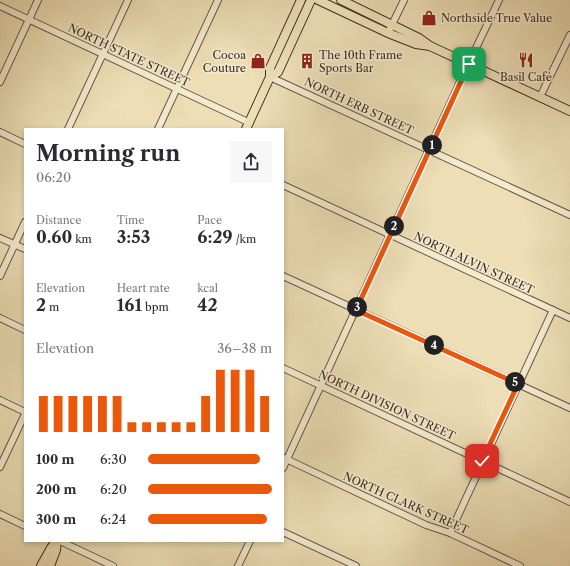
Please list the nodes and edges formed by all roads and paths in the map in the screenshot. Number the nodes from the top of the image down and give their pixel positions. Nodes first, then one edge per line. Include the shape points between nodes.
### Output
1 (38, 0) edge
2 (128, 0) edge
3 (218, 0) edge
4 (301, 0) edge
5 (311, 0) edge
6 (318, 0) edge
7 (341, 0) edge
8 (404, 0) edge
9 (499, 0) edge
10 (0, 6) edge
11 (29, 19) junction
12 (392, 24) junction
13 (388, 33) junction
14 (570, 35) edge
15 (430, 46) junction
16 (103, 54) junction
17 (469, 64) junction
18 (270, 76) junction
19 (0, 82) edge
20 (177, 89) junction
21 (540, 97) junction
22 (570, 111) edge
23 (248, 126) edge
24 (68, 128) edge
25 (158, 128) edge
26 (0, 132) edge
27 (24, 144) edge
28 (429, 150) junction
29 (284, 185) edge
30 (570, 215) edge
31 (24, 224) edge
32 (390, 235) junction
33 (0, 238) edge
34 (14, 244) junction
35 (24, 249) edge
36 (0, 276) edge
37 (284, 276) edge
38 (356, 310) junction
39 (553, 310) junction
40 (0, 318) edge
41 (570, 318) edge
42 (24, 330) edge
43 (284, 368) edge
44 (518, 384) junction
45 (321, 385) junction
46 (0, 400) edge
47 (570, 408) edge
48 (24, 412) edge
49 (24, 415) edge
50 (285, 458) edge
51 (482, 461) junction
52 (0, 467) edge
53 (570, 502) edge
54 (0, 514) edge
55 (24, 526) edge
56 (284, 532) edge
57 (450, 533) junction
58 (57, 542) edge
59 (58, 542) edge
60 (60, 542) edge
61 (250, 542) edge
62 (41, 566) edge
63 (50, 566) edge
64 (113, 566) edge
65 (238, 566) edge
66 (356, 566) edge
67 (520, 566) edge

1 - 11 street
2 - 16 street
3 - 20 street
4 - 18 main road via 270,68
5 - 18 main road via 278,72
6 - 13 main road
7 - 12 main road
8 - 12 street
9 - 17 street
10 - 11 street, NORTH STATE STREET
11 - 16 street, NORTH STATE STREET
11 - 19 street
12 - 13 street
12 - 15 main road
13 - 15 main road via 416,44
14 - 21 street
15 - 17 main road
16 - 20 street, NORTH STATE STREET
16 - 24 street
17 - 21 main road
17 - 28 street
18 - 23 main road
18 - 28 street, NORTH ERB STREET
20 - 23 street, NORTH STATE STREET
20 - 25 street
21 - 22 main road
26 - 27 street
28 - 30 street, NORTH ERB STREET
28 - 32 street
29 - 32 street, NORTH ALVIN STREET
31 - 34 street
32 - 38 street
32 - 39 street, NORTH ALVIN STREET
33 - 34 street
34 - 35 street
34 - 36 street
37 - 38 street
38 - 44 street
38 - 45 street
39 - 41 street, NORTH ALVIN STREET
39 - 44 street
40 - 42 street
43 - 45 street, NORTH DIVISION STREET
44 - 47 street
44 - 51 street
45 - 50 street
45 - 51 street, NORTH DIVISION STREET
46 - 48 street
49 - 52 street
50 - 57 street, NORTH CLARK STREET via 426,525
51 - 53 street, NORTH DIVISION STREET
51 - 57 street
54 - 55 street
56 - 66 street
57 - 67 street, NORTH CLARK STREET
58 - 62 main road
59 - 63 main road
60 - 64 street
61 - 65 street

